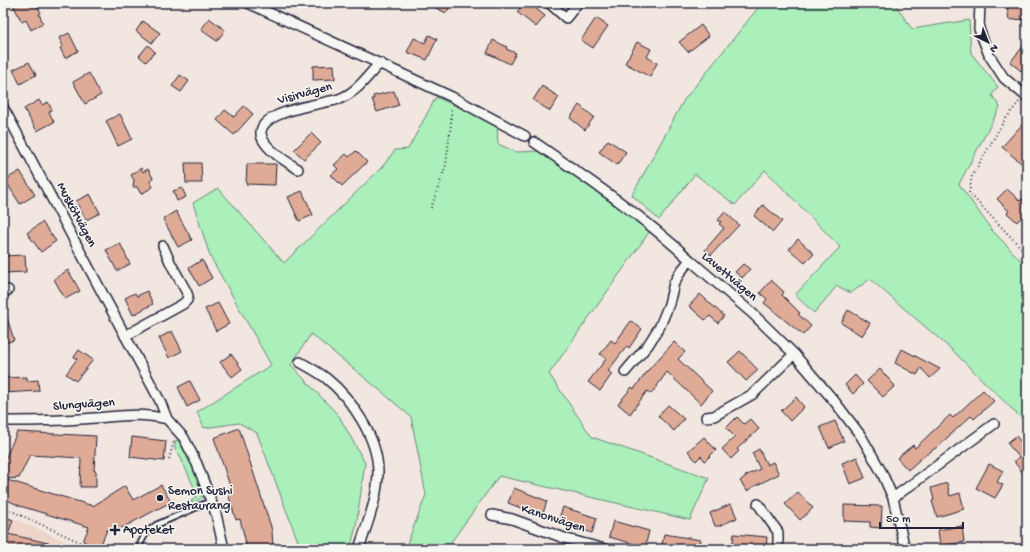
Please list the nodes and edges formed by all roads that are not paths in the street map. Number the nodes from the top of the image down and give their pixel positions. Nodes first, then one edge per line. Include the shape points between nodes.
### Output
1 (248, 3) edge
2 (549, 3) edge
3 (578, 3) edge
4 (980, 3) edge
5 (380, 63) junction
6 (1026, 96) edge
7 (3, 107) edge
8 (526, 136) dead end
9 (534, 142) dead end
10 (298, 169) dead end
11 (163, 246) dead end
12 (690, 260) junction
13 (125, 336) junction
14 (794, 354) junction
15 (300, 362) dead end
16 (625, 372) dead end
17 (706, 417) dead end
18 (167, 419) junction
19 (3, 421) edge
20 (994, 424) dead end
21 (893, 498) junction
22 (211, 501) junction
23 (758, 504) dead end
24 (492, 516) dead end
25 (139, 549) edge
26 (224, 549) edge
27 (359, 549) edge
28 (605, 549) edge
29 (778, 549) edge
30 (905, 549) edge

1 - 5 street
2 - 3 street via 566,18
4 - 6 street via 979,29 989,55 1004,78
5 - 8 street
5 - 10 street, Visirvägen via 361,85 340,98 291,109 276,115 265,124 261,130 265,143
7 - 13 street, Muskötvägen
9 - 12 street via 644,219
11 - 13 street via 188,300
12 - 14 street, Lavettvägen via 754,314
12 - 16 street, Lavettvägen via 674,284 660,326
13 - 18 street, Muskötvägen
14 - 17 street via 753,394 714,416
14 - 21 street, Lavettvägen via 861,436
15 - 27 street via 327,379 346,399 361,420 375,450 377,486
18 - 19 street, Slungvägen via 134,414 82,419
18 - 22 street, Muskötvägen via 184,438
20 - 21 street
21 - 30 street, Lavettvägen
22 - 25 lane via 156,525 144,536
22 - 26 street, Muskötvägen
23 - 29 street via 778,532
24 - 28 street, Kanonvägen via 512,519

